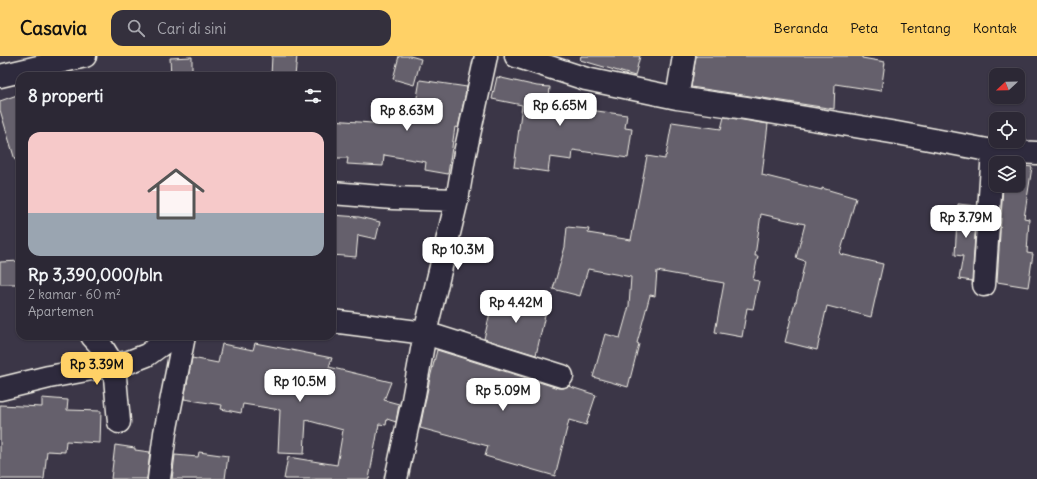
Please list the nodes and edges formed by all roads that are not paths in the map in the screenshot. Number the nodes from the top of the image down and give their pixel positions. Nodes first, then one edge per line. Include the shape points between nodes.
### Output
1 (85, 56) edge
2 (486, 56) edge
3 (516, 56) edge
4 (684, 56) edge
5 (16, 72) edge
6 (17, 72) edge
7 (0, 76) edge
8 (676, 98) junction
9 (993, 151) junction
10 (1037, 153) edge
11 (336, 193) edge
12 (457, 200) junction
13 (984, 285) dead end
14 (336, 322) edge
15 (425, 333) junction
16 (96, 340) edge
17 (168, 340) edge
18 (183, 340) edge
19 (114, 366) junction
20 (562, 376) dead end
21 (0, 389) edge
22 (119, 422) dead end
23 (159, 479) edge
24 (396, 479) edge

1 - 6 street
2 - 12 street
3 - 8 street via 586,79
4 - 8 street
5 - 7 street
8 - 9 street
9 - 10 street
9 - 13 street
11 - 12 street
12 - 15 street
14 - 15 street
15 - 20 street
15 - 24 street
16 - 19 street
17 - 19 street via 148,355
18 - 23 street
19 - 21 street via 49,377
19 - 22 street

